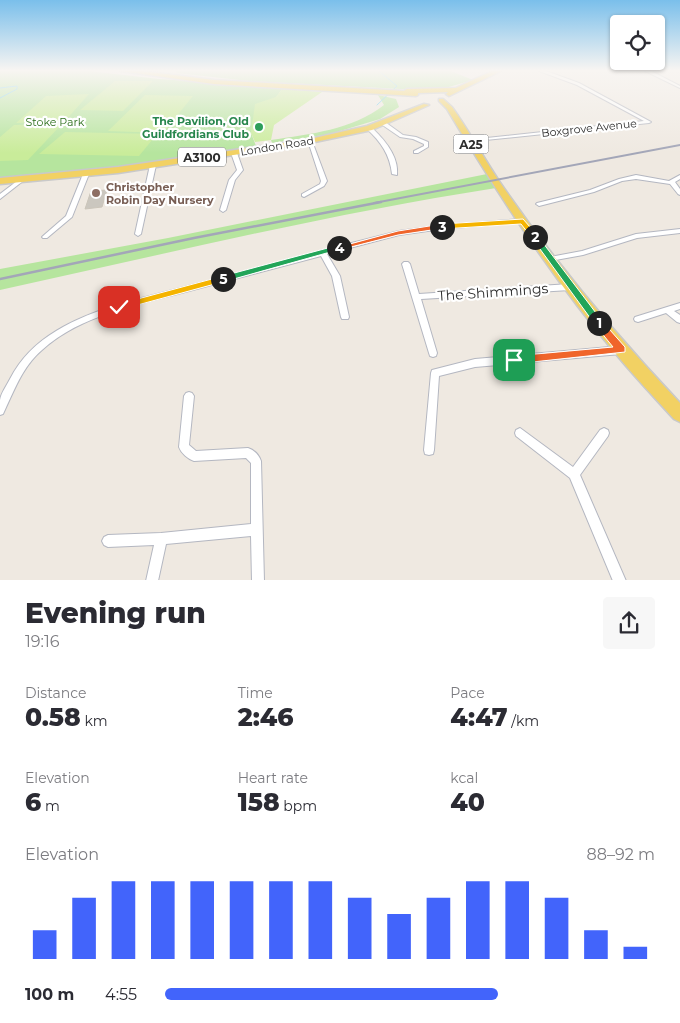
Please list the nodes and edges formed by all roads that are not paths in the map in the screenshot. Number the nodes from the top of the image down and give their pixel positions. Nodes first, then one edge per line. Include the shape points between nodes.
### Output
1 (404, 98) edge
2 (439, 98) edge
3 (444, 98) edge
4 (605, 98) edge
5 (410, 100) junction
6 (441, 100) junction
7 (429, 105) junction
8 (450, 111) junction
9 (402, 114) junction
10 (383, 123) junction
11 (369, 128) junction
12 (310, 141) junction
13 (468, 141) junction
14 (234, 152) junction
15 (416, 152) dead end
16 (153, 165) junction
17 (86, 174) junction
18 (395, 174) dead end
19 (680, 177) edge
20 (21, 180) junction
21 (0, 181) edge
22 (672, 183) junction
23 (680, 193) edge
24 (304, 195) dead end
25 (0, 197) edge
26 (540, 204) dead end
27 (223, 210) dead end
28 (523, 221) junction
29 (680, 231) edge
30 (138, 234) dead end
31 (45, 237) dead end
32 (322, 252) junction
33 (550, 259) junction
34 (406, 264) dead end
35 (570, 287) junction
36 (416, 297) junction
37 (680, 306) edge
38 (668, 310) junction
39 (345, 317) dead end
40 (638, 319) dead end
41 (680, 320) edge
42 (621, 350) junction
43 (433, 353) dead end
44 (189, 396) dead end
45 (0, 411) edge
46 (680, 414) edge
47 (520, 433) dead end
48 (604, 433) dead end
49 (429, 450) dead end
50 (574, 474) junction
51 (258, 529) junction
52 (161, 539) junction
53 (108, 541) dead end
54 (152, 580) edge
55 (258, 580) edge
56 (620, 580) edge

1 - 5 main road
2 - 6 main road
3 - 6 main road, London Road
4 - 13 street, Boxgrove Avenue via 650,122
5 - 7 main road
5 - 9 main road
6 - 7 main road, London Road
6 - 8 main road, A25
7 - 8 main road
7 - 9 main road, London Road / A3100
8 - 13 main road, A25
9 - 10 main road, London Road / A3100
10 - 11 main road, London Road / A3100
10 - 15 street via 402,136 426,143 426,147
11 - 12 main road, London Road / A3100
11 - 18 street via 388,149
12 - 14 main road, London Road / A3100
12 - 24 street via 324,181 322,186
13 - 28 main road, A25
14 - 16 main road, London Road / A3100
14 - 27 street via 240,170 232,180
16 - 17 main road, London Road / A3100
16 - 30 street
17 - 20 main road, London Road / A3100
17 - 31 street via 69,217
19 - 22 street
20 - 21 main road, London Road / A3100
20 - 25 street
22 - 23 street
22 - 26 street via 636,178 621,180
28 - 32 street via 425,228
28 - 33 main road, A25
29 - 33 street via 636,236 583,253
32 - 39 street via 336,276
32 - 45 street via 80,320 28,358
33 - 35 main road, A25
34 - 36 street, The Shimmings
35 - 36 street, The Shimmings
35 - 42 main road, A25
36 - 43 street, The Shimmings
37 - 38 street
38 - 40 street
38 - 41 street
42 - 46 main road, A25
42 - 49 street via 475,363 435,373
44 - 51 street via 184,447 194,456 248,453 256,461
47 - 50 street
48 - 50 street
50 - 56 street
51 - 52 street
51 - 55 street
52 - 53 street
52 - 54 street

